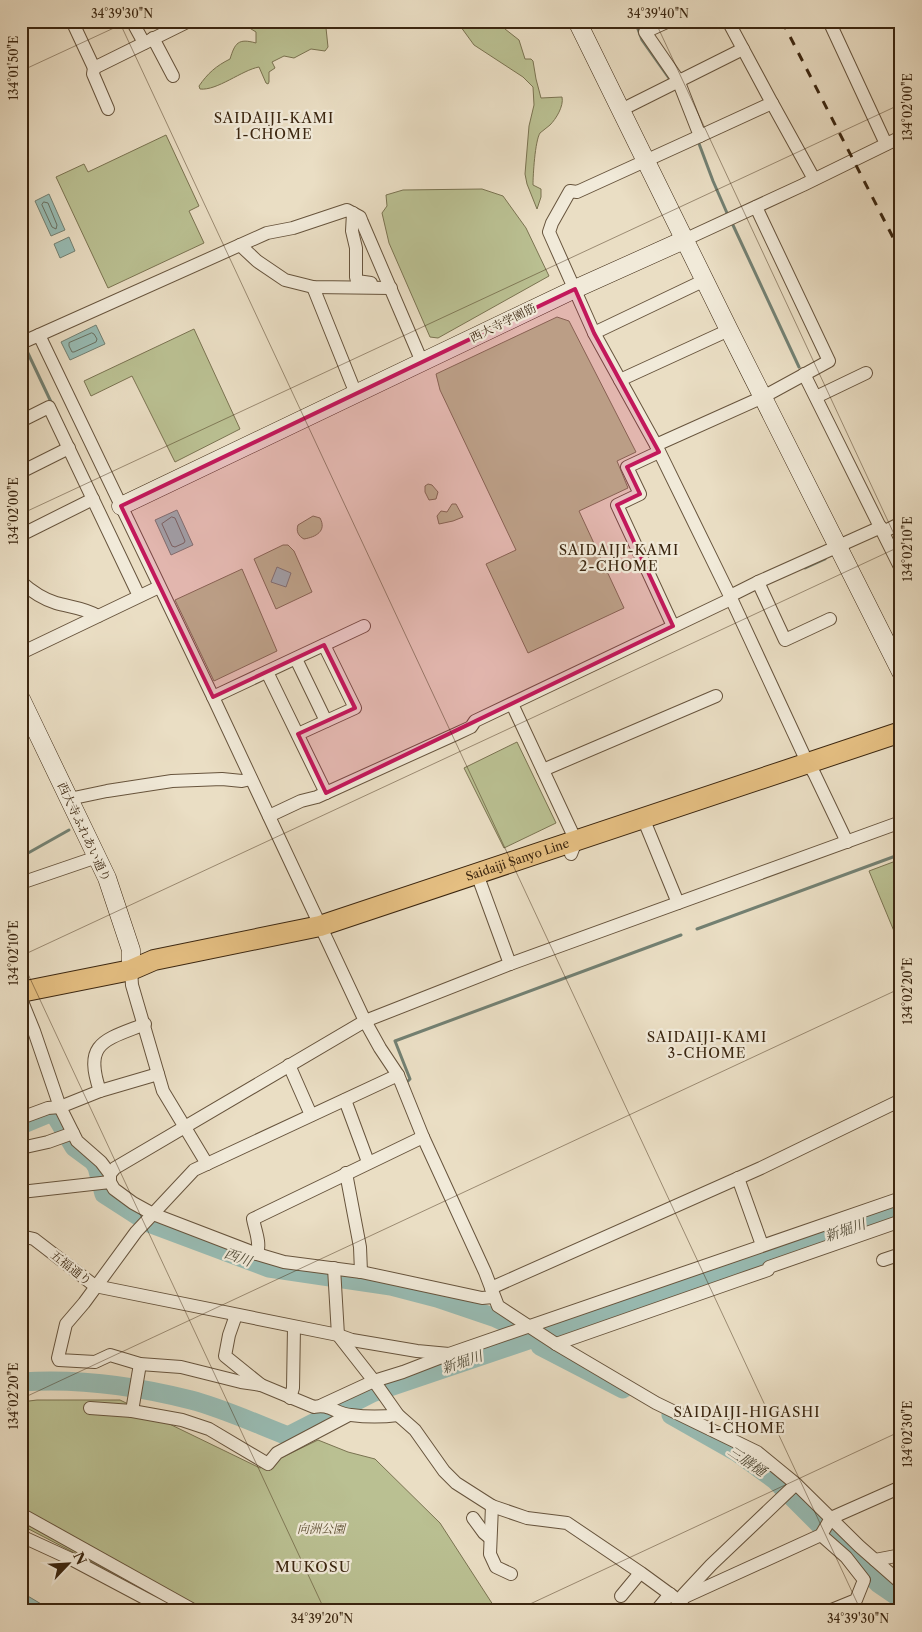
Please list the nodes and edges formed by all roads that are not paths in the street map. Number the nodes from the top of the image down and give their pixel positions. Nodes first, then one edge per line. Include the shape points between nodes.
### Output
1 (72, 21) edge
2 (132, 21) edge
3 (189, 21) edge
4 (577, 21) edge
5 (669, 21) edge
6 (728, 21) edge
7 (829, 21) edge
8 (643, 27) edge
9 (148, 41) junction
10 (742, 49) junction
11 (94, 68) junction
12 (173, 76) dead end
13 (674, 83) junction
14 (772, 103) junction
15 (108, 109) dead end
16 (621, 110) junction
17 (697, 137) junction
18 (901, 137) edge
19 (886, 144) junction
20 (646, 160) junction
21 (814, 179) junction
22 (756, 207) junction
23 (353, 213) junction
24 (684, 240) junction
25 (240, 245) junction
26 (377, 256) junction
27 (356, 259) junction
28 (705, 280) junction
29 (389, 285) junction
30 (313, 287) junction
31 (575, 288) junction
32 (729, 330) junction
33 (594, 333) junction
34 (39, 335) junction
35 (21, 343) edge
36 (422, 362) junction
37 (866, 373) dead end
38 (804, 374) junction
39 (620, 380) junction
40 (356, 394) junction
41 (763, 397) junction
42 (816, 397) junction
43 (21, 421) edge
44 (69, 448) junction
45 (657, 449) junction
46 (21, 472) edge
47 (94, 499) junction
48 (121, 506) junction
49 (901, 523) edge
50 (882, 530) junction
51 (21, 534) edge
52 (838, 547) junction
53 (901, 569) edge
54 (21, 582) edge
55 (758, 582) junction
56 (159, 587) junction
57 (139, 596) junction
58 (730, 598) junction
59 (98, 616) junction
60 (830, 619) dead end
61 (364, 626) dead end
62 (674, 626) junction
63 (324, 645) junction
64 (21, 653) edge
65 (296, 659) junction
66 (267, 672) junction
67 (901, 672) edge
68 (716, 696) dead end
69 (213, 697) junction
70 (21, 699) edge
71 (512, 704) junction
72 (326, 721) junction
73 (901, 732) edge
74 (298, 734) junction
75 (901, 744) edge
76 (811, 768) junction
77 (543, 770) junction
78 (251, 779) junction
79 (326, 793) junction
80 (69, 799) junction
81 (269, 816) junction
82 (901, 822) edge
83 (645, 823) junction
84 (847, 842) junction
85 (573, 847) junction
86 (97, 857) junction
87 (478, 879) junction
88 (21, 883) edge
89 (678, 904) junction
90 (323, 931) junction
91 (510, 964) junction
92 (131, 970) junction
93 (21, 992) edge
94 (21, 999) edge
95 (25, 1018) edge
96 (365, 1021) junction
97 (144, 1024) junction
98 (289, 1065) junction
99 (158, 1074) junction
100 (398, 1075) junction
101 (100, 1092) junction
102 (345, 1100) junction
103 (901, 1100) edge
104 (60, 1107) junction
105 (311, 1115) junction
106 (21, 1118) edge
107 (184, 1126) junction
108 (69, 1135) junction
109 (423, 1137) junction
110 (21, 1148) edge
111 (368, 1162) junction
112 (207, 1164) junction
113 (346, 1173) junction
114 (738, 1178) junction
115 (106, 1180) junction
116 (21, 1192) edge
117 (901, 1198) edge
118 (148, 1219) junction
119 (901, 1221) edge
120 (21, 1236) edge
121 (762, 1246) junction
122 (257, 1254) junction
123 (901, 1254) edge
124 (883, 1260) dead end
125 (361, 1272) junction
126 (334, 1274) junction
127 (95, 1286) junction
128 (492, 1292) junction
129 (236, 1315) junction
130 (530, 1326) junction
131 (294, 1327) junction
132 (338, 1335) junction
133 (555, 1342) junction
134 (449, 1354) junction
135 (139, 1366) junction
136 (375, 1382) junction
137 (261, 1385) junction
138 (290, 1398) junction
139 (132, 1405) junction
140 (324, 1405) junction
141 (90, 1408) dead end
142 (349, 1415) junction
143 (398, 1415) junction
144 (901, 1487) edge
145 (791, 1489) junction
146 (492, 1506) junction
147 (21, 1514) edge
148 (473, 1518) dead end
149 (831, 1520) junction
150 (822, 1534) junction
151 (21, 1536) edge
152 (490, 1538) junction
153 (901, 1555) edge
154 (874, 1560) junction
155 (640, 1572) junction
156 (511, 1574) dead end
157 (901, 1583) edge
158 (621, 1596) dead end
159 (674, 1597) junction
160 (169, 1611) edge
161 (195, 1611) edge
162 (656, 1611) edge
163 (687, 1611) edge
164 (829, 1611) edge

1 - 11 street
2 - 9 street
3 - 9 street
4 - 16 street
5 - 8 street
6 - 10 street
7 - 19 street
8 - 13 street
9 - 11 street
9 - 12 street
10 - 13 street
10 - 14 street
11 - 15 street via 93,74
13 - 16 street
13 - 17 street
14 - 17 street
14 - 21 street
16 - 20 street
17 - 20 street
18 - 19 street, 西大寺学園筋
19 - 21 street, 西大寺学園筋
20 - 24 street
20 - 31 street via 577,192 570,191 552,223 549,232
21 - 22 street, 西大寺学園筋
22 - 24 street, 西大寺学園筋
22 - 38 street via 829,361
23 - 25 street via 343,211 268,233
23 - 26 street via 360,218
23 - 27 street
24 - 28 street
24 - 31 street, 西大寺学園筋
25 - 30 street via 257,262 280,277
25 - 34 street
26 - 27 street via 367,261
26 - 29 street
27 - 29 street via 357,281
28 - 32 street
28 - 33 street
29 - 30 street
29 - 36 street
30 - 40 street
31 - 33 street
31 - 36 street, 西大寺学園筋
32 - 39 street
32 - 41 street
33 - 39 street
34 - 35 street
34 - 48 street
36 - 40 street, 西大寺学園筋
37 - 42 street
38 - 41 street
38 - 42 street
39 - 45 street
40 - 48 street, 西大寺学園筋
41 - 45 street
41 - 52 street
42 - 50 street
43 - 44 street via 49,407
44 - 46 street
44 - 47 street
45 - 58 street
45 - 62 street via 627,467 640,494 617,505
47 - 51 street
47 - 57 street
48 - 56 street
49 - 50 street
50 - 52 street
50 - 53 street
52 - 55 street
52 - 67 street
54 - 59 street via 55,603
55 - 58 street
55 - 60 street via 785,640
56 - 57 street
56 - 69 street
57 - 59 street
58 - 62 street
58 - 76 street
59 - 64 street
61 - 63 street
62 - 71 street
63 - 65 street
63 - 72 street via 355,708
65 - 66 street
65 - 72 street
66 - 69 street
66 - 74 street
68 - 77 street
69 - 78 street
70 - 80 street, 西大寺ふれあい通り
71 - 77 street
71 - 79 street via 456,734
72 - 74 street
73 - 76 main road, Saidaiji Sanyo Line
74 - 79 street
75 - 76 main road, Saidaiji Sanyo Line
76 - 83 main road, Saidaiji Sanyo Line
76 - 84 street
77 - 85 street
78 - 80 street via 172,782
78 - 81 street
79 - 81 street
80 - 86 street, 西大寺ふれあい通り
81 - 90 street
82 - 84 street
83 - 85 main road, Saidaiji Sanyo Line
83 - 89 street
84 - 89 street
85 - 87 main road, Saidaiji Sanyo Line
86 - 88 street
86 - 92 street, 西大寺ふれあい通り via 131,950
87 - 90 main road, Saidaiji Sanyo Line
87 - 91 street
89 - 91 street
90 - 92 main road, Saidaiji Sanyo Line via 156,972
90 - 96 street
91 - 96 street
92 - 93 main road, Saidaiji Sanyo Line
92 - 97 street via 132,985
94 - 95 street
95 - 104 street
96 - 98 street
96 - 100 street
97 - 99 street
97 - 101 street via 107,1040 97,1050 94,1060
98 - 105 street
98 - 107 street
99 - 101 street
99 - 107 street via 163,1091
100 - 102 street
100 - 109 street
101 - 104 street
102 - 105 street
102 - 111 street
103 - 114 street
104 - 106 street
104 - 108 street
105 - 112 street
107 - 112 street
107 - 115 street via 115,1168
108 - 110 street
108 - 115 street via 101,1162
109 - 111 street
109 - 128 street
111 - 113 street
112 - 118 street via 194,1170
113 - 122 street via 253,1219
113 - 125 street via 360,1246
114 - 121 street
114 - 128 street
115 - 116 street
115 - 118 street
117 - 121 street
118 - 122 street
118 - 127 street
119 - 133 street
120 - 127 street, 五福通り via 34,1239
121 - 130 street
122 - 126 street
123 - 124 street
125 - 126 street
125 - 128 street via 482,1298
126 - 132 street
127 - 129 street
127 - 135 street via 66,1324 58,1358 95,1362 110,1355
128 - 130 street via 498,1306
129 - 131 street
129 - 137 street via 225,1356
130 - 133 street
130 - 134 street
131 - 132 street
131 - 138 street
132 - 134 street via 352,1340
132 - 136 street
133 - 145 street via 656,1403 758,1452
134 - 136 street
135 - 137 street via 181,1367
135 - 139 street
136 - 140 street
136 - 143 street
137 - 138 street
138 - 140 street via 314,1407
139 - 141 street
139 - 142 street via 209,1429 268,1464 277,1453
140 - 142 street
142 - 143 street
143 - 146 street via 416,1430 450,1477
144 - 149 street
145 - 149 street
145 - 159 street
146 - 152 street
146 - 155 street via 526,1518 567,1523
147 - 161 street
148 - 152 street
149 - 150 street
149 - 154 street
150 - 159 street
150 - 164 street via 864,1580 856,1600
151 - 160 street
152 - 156 street via 490,1554 496,1567
153 - 154 street
154 - 157 street
155 - 158 street
155 - 159 street
159 - 162 street
159 - 163 street

